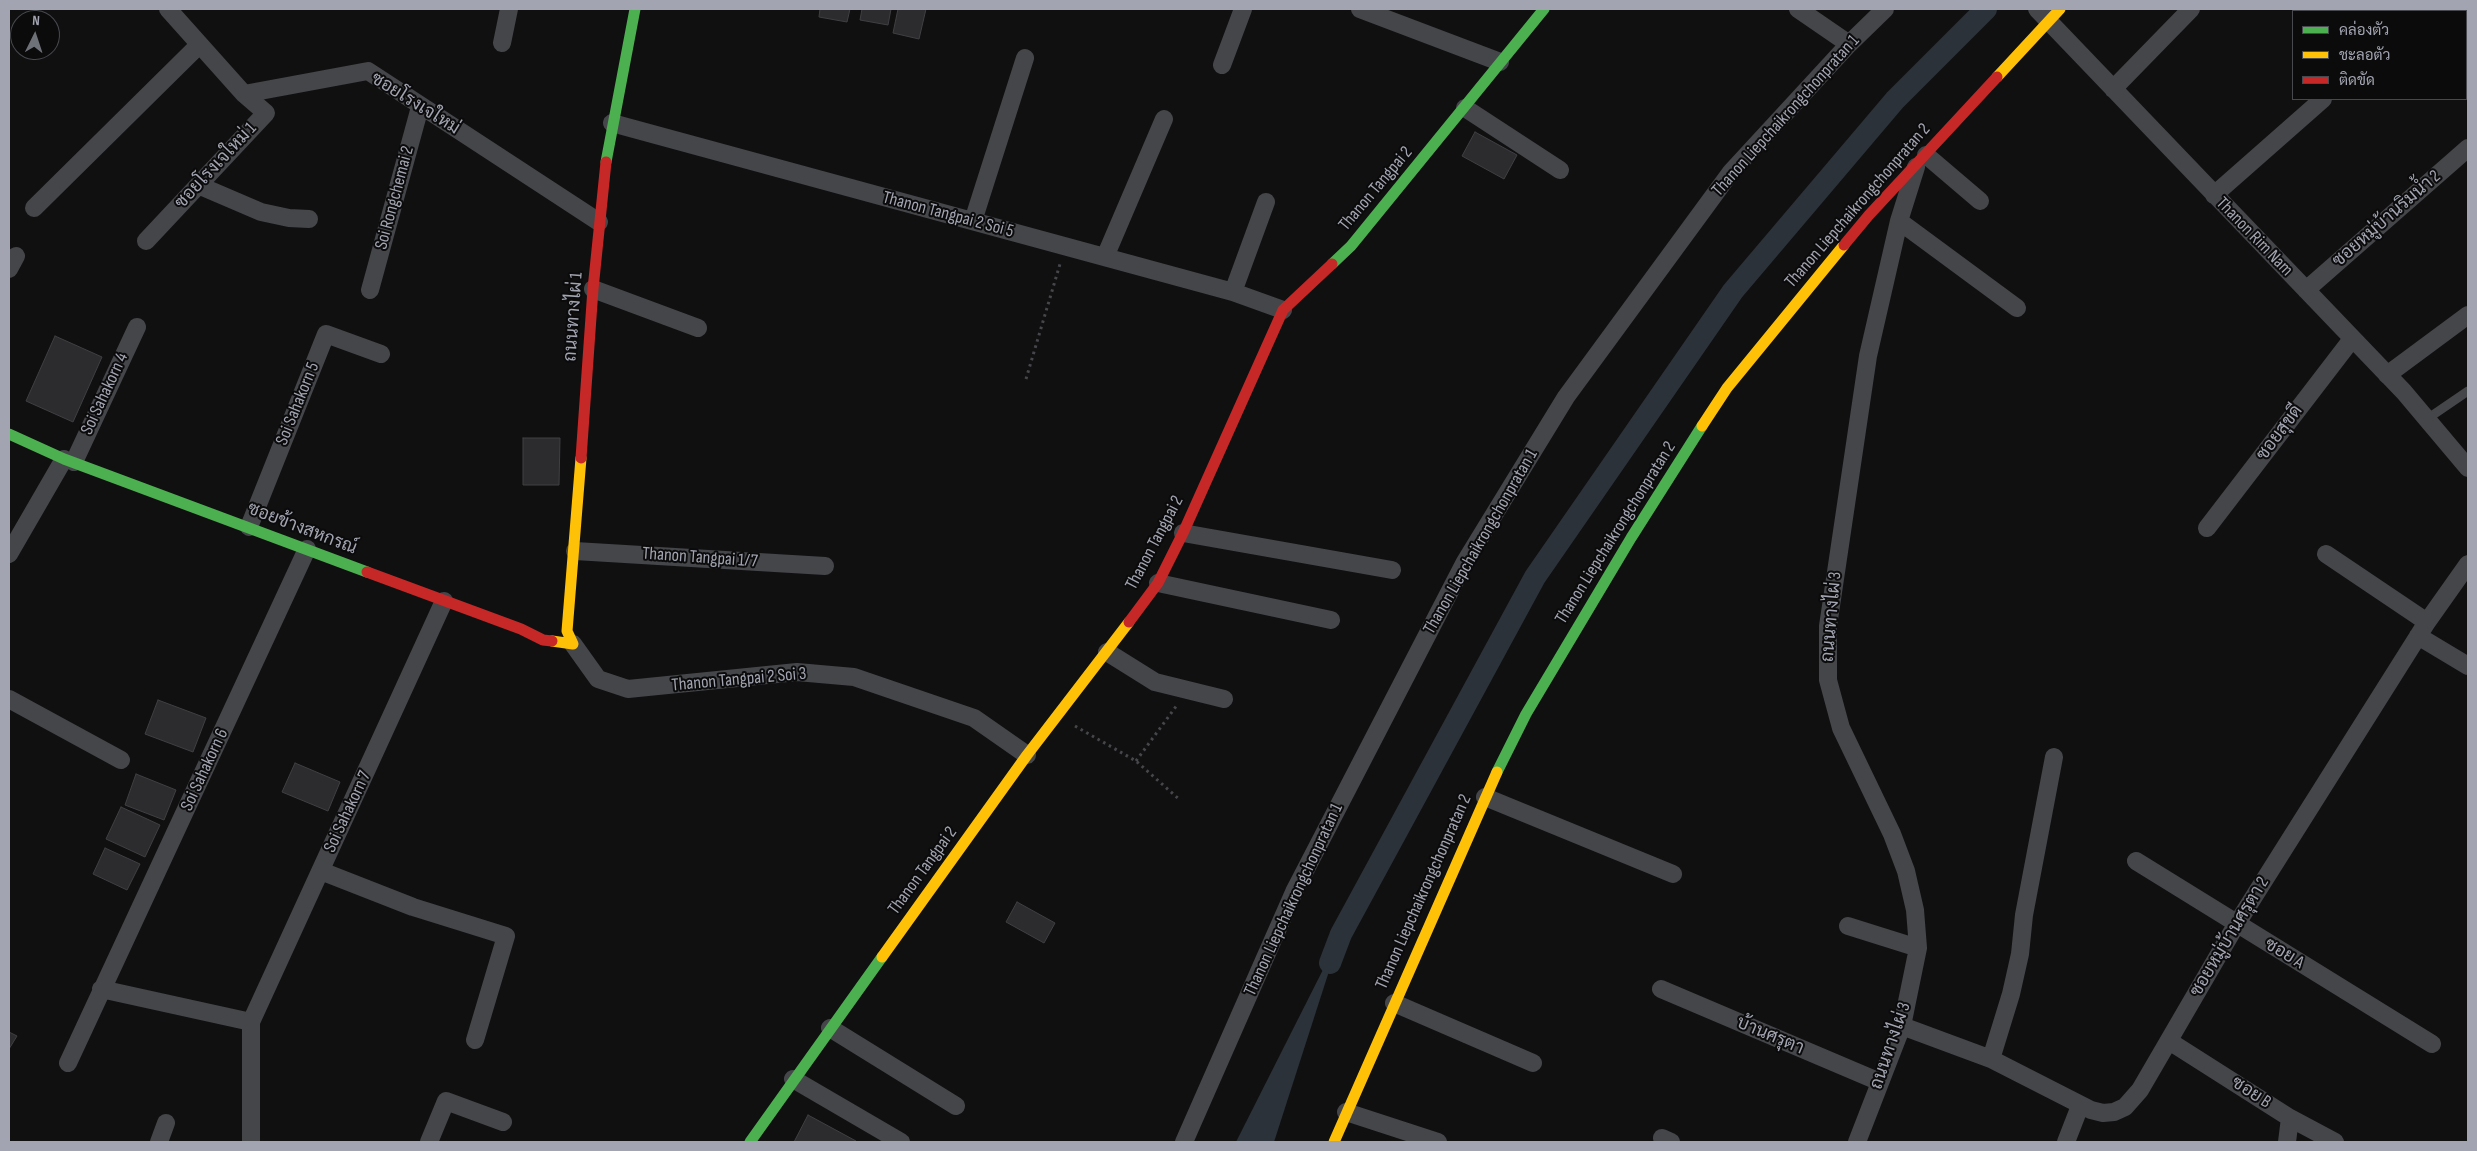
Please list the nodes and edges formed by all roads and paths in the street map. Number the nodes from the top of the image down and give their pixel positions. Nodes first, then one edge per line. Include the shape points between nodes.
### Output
1 (168, 9) edge
2 (509, 9) edge
3 (635, 9) edge
4 (1243, 9) edge
5 (1360, 9) edge
6 (1544, 9) edge
7 (1798, 9) edge
8 (1885, 9) edge
9 (2191, 9) edge
10 (2047, 13) edge
11 (502, 43) dead end
12 (1849, 44) junction
13 (198, 45) junction
14 (1025, 58) dead end
15 (1500, 62) junction
16 (1222, 65) dead end
17 (2114, 89) junction
18 (244, 94) junction
19 (2322, 100) edge
20 (420, 106) junction
21 (1465, 108) junction
22 (1164, 119) dead end
23 (612, 124) junction
24 (2468, 148) edge
25 (1921, 159) junction
26 (1560, 170) dead end
27 (198, 185) junction
28 (2214, 195) junction
29 (1980, 201) dead end
30 (1266, 202) dead end
31 (34, 208) dead end
32 (309, 219) dead end
33 (1899, 221) junction
34 (599, 222) junction
35 (973, 222) junction
36 (146, 241) dead end
37 (1065, 246) junction
38 (1105, 257) junction
39 (370, 290) dead end
40 (593, 290) junction
41 (2306, 290) junction
42 (1233, 292) junction
43 (2017, 308) dead end
44 (1283, 310) junction
45 (2468, 315) edge
46 (136, 327) dead end
47 (698, 328) dead end
48 (2352, 339) junction
49 (382, 354) dead end
50 (2387, 375) junction
51 (1026, 379) dead end
52 (2468, 391) edge
53 (2427, 419) junction
54 (9, 434) edge
55 (69, 460) junction
56 (2468, 468) edge
57 (249, 527) junction
58 (2207, 528) dead end
59 (1183, 533) junction
60 (307, 549) junction
61 (575, 550) junction
62 (9, 554) edge
63 (2326, 554) dead end
64 (2468, 564) edge
65 (825, 566) dead end
66 (1392, 570) dead end
67 (1158, 583) junction
68 (444, 601) junction
69 (1331, 620) dead end
70 (2422, 629) junction
71 (570, 637) junction
72 (1107, 652) junction
73 (2468, 666) edge
74 (1188, 690) junction
75 (9, 699) edge
76 (1224, 699) dead end
77 (1057, 716) junction
78 (1027, 756) junction
79 (2054, 757) dead end
80 (122, 760) dead end
81 (1136, 761) junction
82 (1485, 797) junction
83 (1180, 800) dead end
84 (2136, 861) dead end
85 (321, 871) junction
86 (1674, 874) dead end
87 (2236, 925) junction
88 (1848, 926) dead end
89 (1918, 948) junction
90 (101, 989) junction
91 (1661, 989) dead end
92 (1394, 1003) junction
93 (251, 1022) junction
94 (1902, 1026) junction
95 (830, 1028) junction
96 (475, 1040) dead end
97 (2169, 1041) junction
98 (2432, 1044) dead end
99 (1990, 1059) junction
100 (68, 1063) dead end
101 (1533, 1063) dead end
102 (793, 1079) junction
103 (1880, 1082) junction
104 (956, 1106) dead end
105 (2080, 1106) junction
106 (1346, 1112) junction
107 (2290, 1118) junction
108 (504, 1122) dead end
109 (166, 1124) dead end
110 (160, 1142) edge
111 (251, 1142) edge
112 (429, 1142) edge
113 (750, 1142) edge
114 (901, 1142) edge
115 (1184, 1142) edge
116 (1334, 1142) edge
117 (1438, 1142) edge
118 (1857, 1142) edge
119 (2066, 1142) edge
120 (2287, 1142) edge
121 (2334, 1142) edge

1 - 13 street
2 - 11 street
3 - 23 street, ถนนทางไผ่ 1
4 - 16 street
5 - 15 street
6 - 15 street, Thanon Tangpai 2
7 - 12 street
8 - 12 street, Thanon Liepchaikrongchonpratan 1
9 - 17 street
10 - 17 street, Thanon Rim Nam
10 - 25 street, Thanon Liepchaikrongchonpratan 2
12 - 115 street, Thanon Liepchaikrongchonpratan 1 via 1725,180 1566,397 1466,562 1294,892
13 - 18 street
13 - 31 street
14 - 35 street
15 - 21 street, Thanon Tangpai 2
17 - 28 street, Thanon Rim Nam
18 - 20 street, ซอยโรงเจใหม่ via 368,71
18 - 27 street, ซอยโรงเจใหม่ 1 via 266,113
19 - 28 street
20 - 34 street, ซอยโรงเจใหม่
20 - 39 street, Soi Rongchemai 2
21 - 26 street
21 - 44 street, Thanon Tangpai 2 via 1351,246
22 - 38 street
23 - 34 street, ถนนทางไผ่ 1
23 - 35 street, Thanon Tangpai 2 Soi 5
24 - 41 street, ซอยหมู่บ้านริมน้ำ 2
25 - 29 street
25 - 33 street, ถนนทางไผ่ 3
25 - 82 street, Thanon Liepchaikrongchonpratan 2 via 1869,215 1727,388 1631,538 1526,714
27 - 32 street via 261,212
27 - 36 street, ซอยโรงเจใหม่ 1
28 - 41 street, Thanon Rim Nam
30 - 42 street
33 - 43 street
33 - 89 street, ถนนทางไผ่ 3 via 1867,366 1828,626 1828,680 1841,728 1892,834 1906,871 1915,910
34 - 40 street, ถนนทางไผ่ 1
35 - 37 street, Thanon Tangpai 2 Soi 5
37 - 38 street, Thanon Tangpai 2 Soi 5
37 - 51 path
38 - 42 street, Thanon Tangpai 2 Soi 5
40 - 47 street
40 - 61 street, ถนนทางไผ่ 1
41 - 48 street, Thanon Rim Nam
42 - 44 street, Thanon Tangpai 2 Soi 5
44 - 59 street, Thanon Tangpai 2
45 - 50 street
46 - 55 street, Soi Sahakorn 4
48 - 50 street, Thanon Rim Nam
48 - 58 street, ซอยสุขดี
49 - 57 street, Soi Sahakorn 5 via 326,334
50 - 53 street, Thanon Rim Nam
52 - 53 lane
53 - 56 street, Thanon Rim Nam
54 - 55 street, ซอยข้างสหกรณ์
55 - 57 street, ซอยข้างสหกรณ์
55 - 62 street, Soi Sahakorn 4
57 - 60 street, ซอยข้างสหกรณ์
59 - 66 street
59 - 67 street, Thanon Tangpai 2
60 - 68 street, ซอยข้างสหกรณ์
60 - 90 street, Soi Sahakorn 6 via 196,792
61 - 65 street, Thanon Tangpai 1/7
61 - 71 street, ถนนทางไผ่ 1
63 - 70 street
64 - 70 street, ซอยหมู่บ้านศรุตา 2
67 - 69 street
67 - 72 street, Thanon Tangpai 2
68 - 71 street, ซอยข้างสหกรณ์ via 543,640
68 - 85 street, Soi Sahakorn 7
70 - 73 street
70 - 87 street, ซอยหมู่บ้านศรุตา 2
71 - 78 street, Thanon Tangpai 2 Soi 3 via 598,679 628,689 797,672 854,677 974,718
72 - 74 street via 1155,682
72 - 77 street, Thanon Tangpai 2
74 - 76 street
74 - 81 path
75 - 80 street
77 - 78 street, Thanon Tangpai 2
77 - 81 path
78 - 95 street, Thanon Tangpai 2
79 - 99 street via 2024,915 2020,954
81 - 83 path
82 - 86 street
82 - 92 street, Thanon Liepchaikrongchonpratan 2
84 - 87 street, ซอย A
85 - 93 street, Soi Sahakorn 7
85 - 96 street via 413,907 506,936
87 - 97 street, ซอยหมู่บ้านศรุตา 2
87 - 98 street, ซอย A
88 - 89 street
89 - 94 street, ถนนทางไผ่ 3
90 - 93 street
90 - 100 street, Soi Sahakorn 6
91 - 103 street, บ้านศรุตา
92 - 101 street
92 - 106 street, Thanon Liepchaikrongchonpratan 2
93 - 111 street
94 - 99 street, ซอยหมู่บ้านศรุตา 2
94 - 103 street, ถนนทางไผ่ 3
95 - 102 street, Thanon Tangpai 2
95 - 104 street
97 - 105 street, ซอยหมู่บ้านศรุตา 2 via 2140,1090 2125,1107 2103,1113
97 - 107 street, ซอย B
99 - 105 street, ซอยหมู่บ้านศรุตา 2
102 - 113 street, Thanon Tangpai 2
102 - 114 street
103 - 118 street, ถนนทางไผ่ 3
105 - 119 street
106 - 116 street, Thanon Liepchaikrongchonpratan 2
106 - 117 street
107 - 120 street
107 - 121 street, ซอย B
108 - 112 street via 446,1101
109 - 110 street

